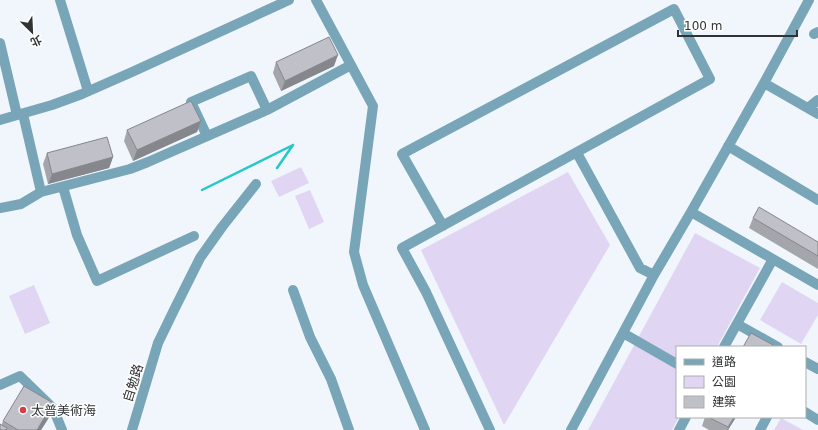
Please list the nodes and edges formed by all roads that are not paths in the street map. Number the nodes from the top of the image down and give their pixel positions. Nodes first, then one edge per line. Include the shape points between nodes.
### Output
1 (60, 0) edge
2 (289, 0) edge
3 (316, 0) edge
4 (809, 0) edge
5 (0, 43) edge
6 (350, 65) junction
7 (764, 83) junction
8 (88, 91) junction
9 (818, 100) edge
10 (808, 108) junction
11 (267, 110) junction
12 (20, 114) junction
13 (818, 114) edge
14 (0, 120) edge
15 (207, 136) junction
16 (728, 146) junction
17 (577, 152) junction
18 (256, 184) dead end
19 (63, 187) junction
20 (40, 192) junction
21 (818, 200) edge
22 (0, 208) edge
23 (691, 212) junction
24 (443, 226) junction
25 (194, 236) dead end
26 (772, 259) junction
27 (654, 275) junction
28 (818, 285) edge
29 (293, 290) dead end
30 (737, 324) junction
31 (623, 333) junction
32 (725, 346) edge
33 (776, 346) edge
34 (676, 363) edge
35 (806, 363) edge
36 (818, 369) edge
37 (0, 385) edge
38 (806, 413) edge
39 (685, 418) edge
40 (766, 418) edge
41 (818, 420) edge
42 (62, 430) edge
43 (132, 430) edge
44 (349, 430) edge
45 (425, 430) edge
46 (490, 430) edge
47 (571, 430) edge
48 (679, 430) edge
49 (760, 430) edge

1 - 8 street
2 - 8 street
3 - 6 street
4 - 7 street
5 - 12 street
6 - 11 street
6 - 45 street via 373,106 354,252 364,286
7 - 10 street
7 - 16 street
8 - 12 street
9 - 10 street
10 - 13 street
11 - 15 street
11 - 15 street via 251,76 191,102
12 - 14 street
12 - 20 street
15 - 19 street via 130,169
16 - 21 street
16 - 23 street
17 - 24 street
17 - 24 street via 710,79 674,9 402,154
17 - 27 street via 640,268
18 - 43 street, 自勉路 via 200,258 158,343
19 - 20 street
19 - 25 street via 77,235 97,280
20 - 22 street via 21,204
23 - 26 street
23 - 27 street
24 - 46 street via 402,248 426,292
26 - 28 street
26 - 30 street
27 - 31 street
29 - 44 street via 310,337 331,379
30 - 32 street
30 - 33 street
31 - 34 street
31 - 47 street
35 - 36 street
37 - 42 street via 20,376 52,408
38 - 41 street
39 - 48 street
40 - 49 street

